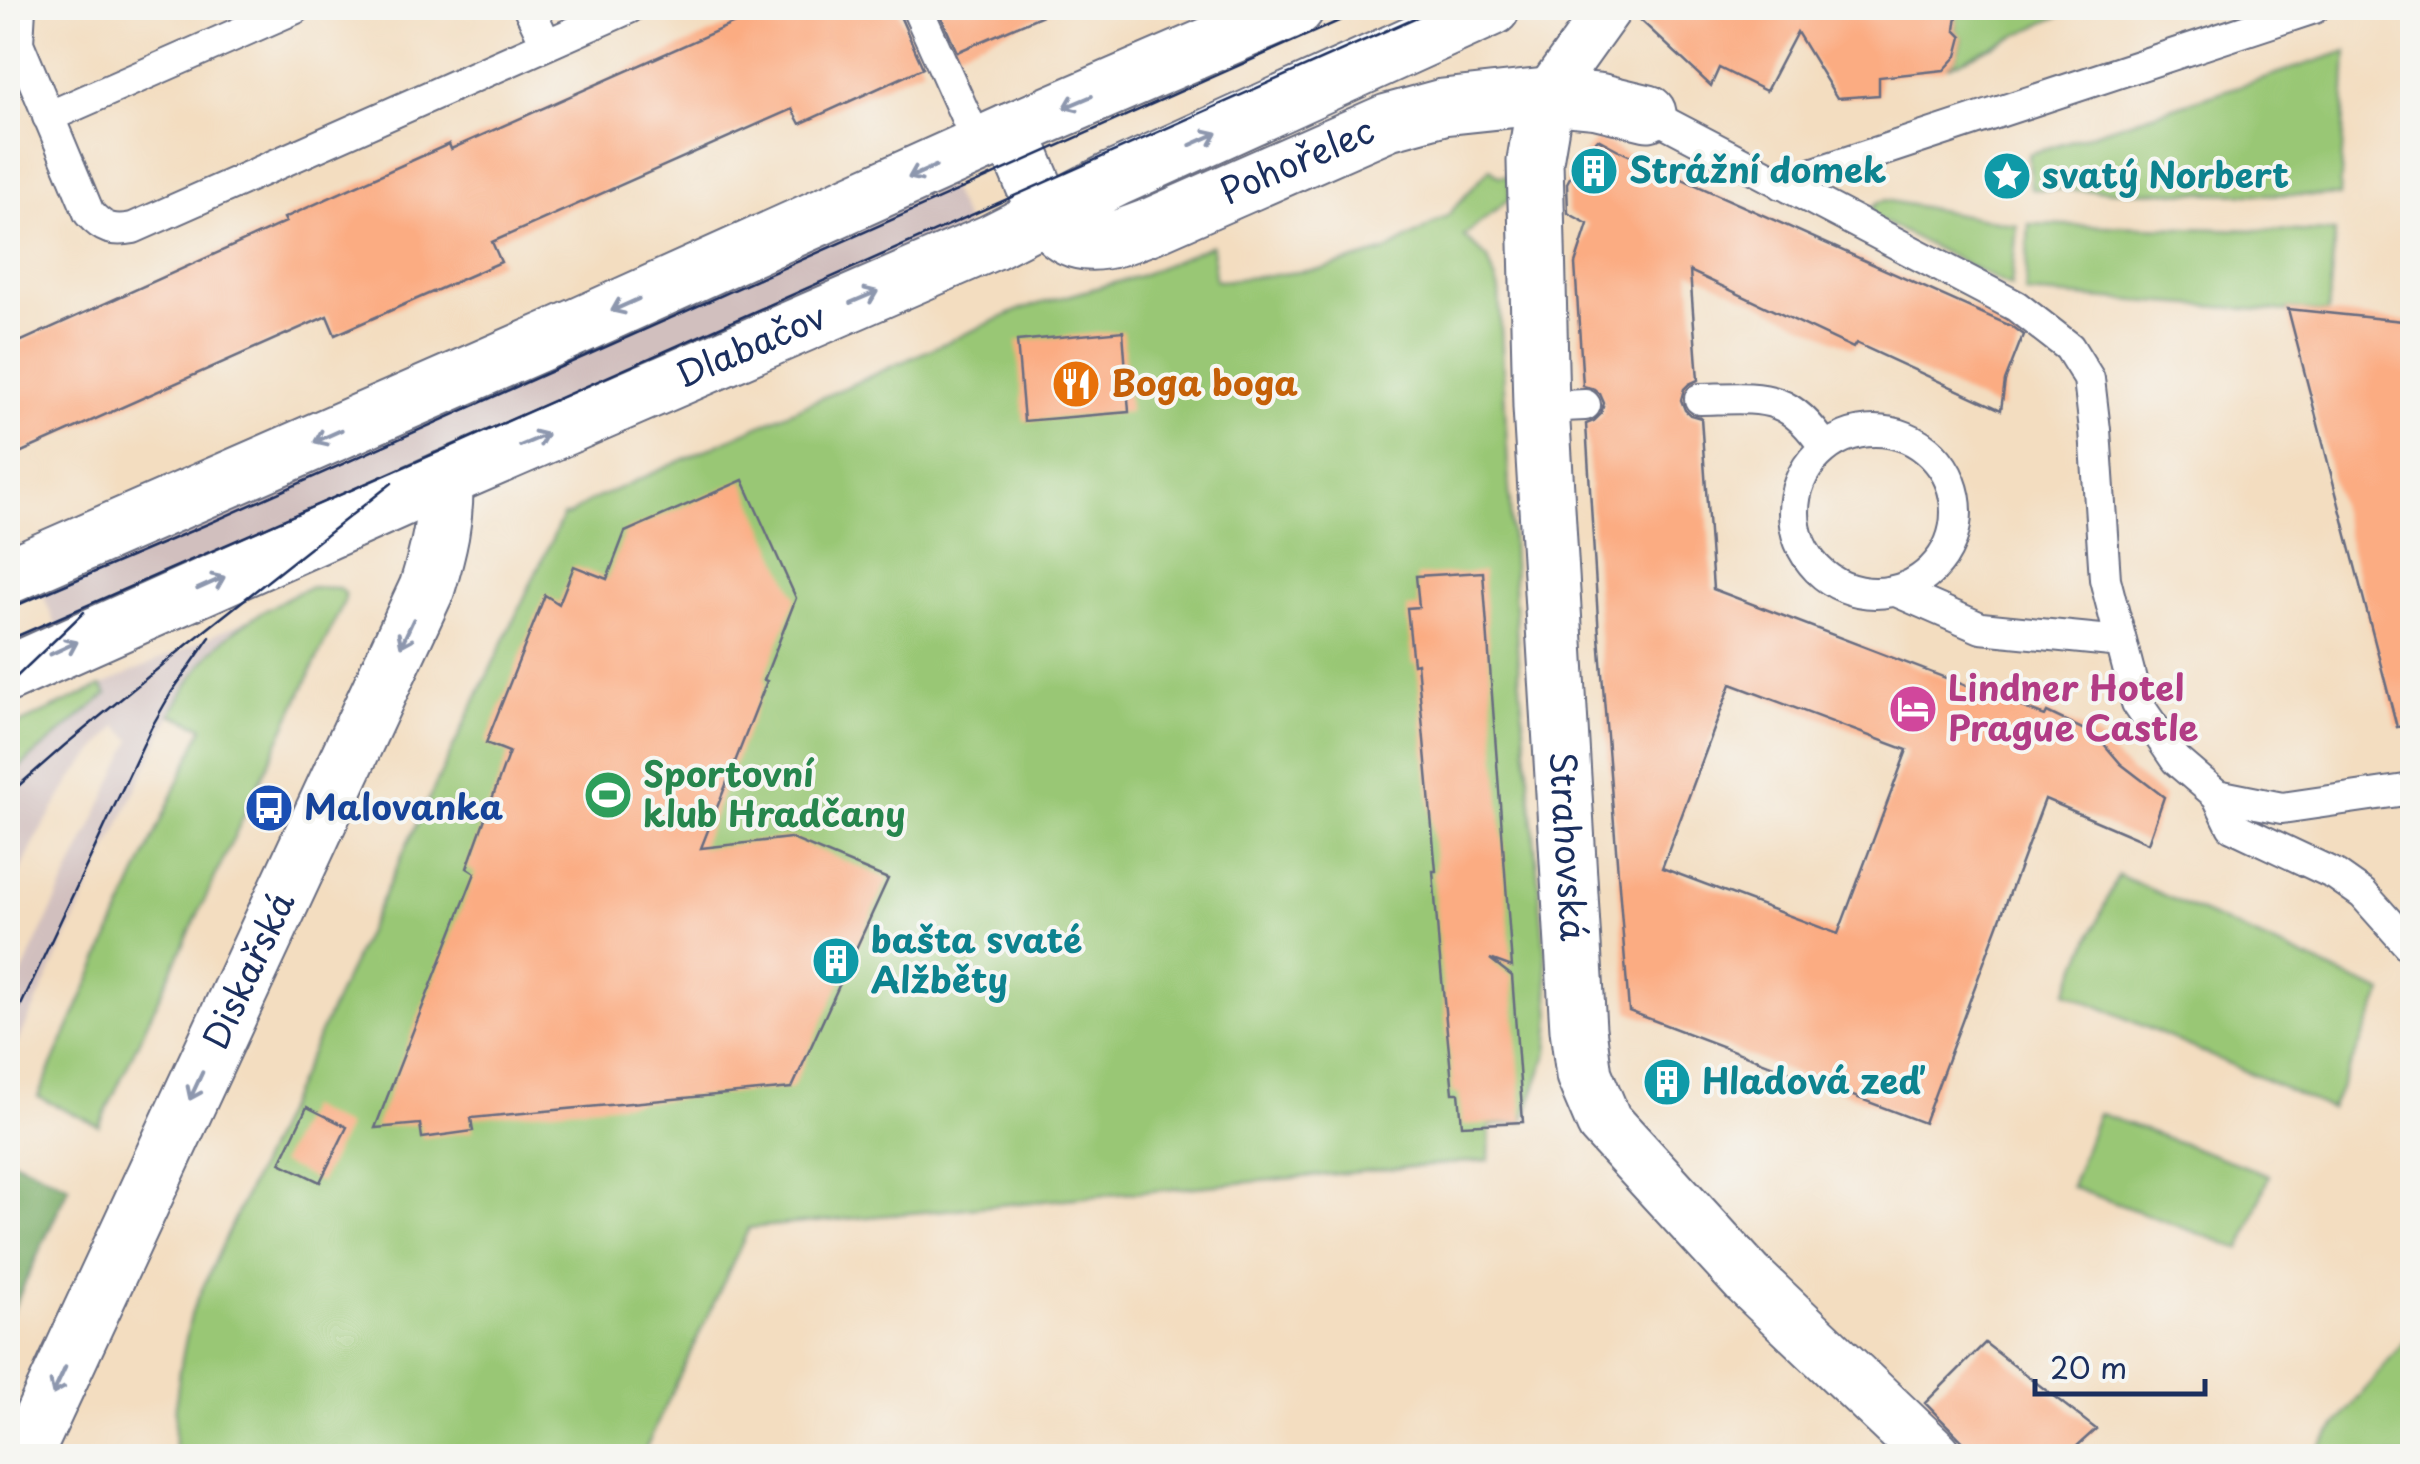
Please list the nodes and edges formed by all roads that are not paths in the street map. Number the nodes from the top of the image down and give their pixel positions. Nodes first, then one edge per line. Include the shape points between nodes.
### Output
1 (20, 8) edge
2 (296, 8) edge
3 (529, 8) edge
4 (629, 8) edge
5 (917, 8) edge
6 (1296, 8) edge
7 (1492, 8) edge
8 (1608, 8) edge
9 (2314, 8) edge
10 (546, 44) junction
11 (1546, 96) junction
12 (1654, 116) joint
13 (48, 117) junction
14 (995, 138) junction
15 (1781, 184) junction
16 (1046, 214) junction
17 (1700, 399) dead end
18 (1825, 448) junction
19 (445, 479) junction
20 (8, 576) edge
21 (1896, 591) junction
22 (2121, 642) junction
23 (8, 674) edge
24 (2412, 789) edge
25 (2216, 795) junction
26 (2412, 949) edge
27 (24, 1456) edge
28 (1934, 1456) edge

1 - 13 lane via 18,42
2 - 13 lane
3 - 10 lane
4 - 10 lane
5 - 14 lane
6 -> 14 street
16 -> 7 street, Dlabačov
8 - 11 street
9 - 15 lane
10 - 13 lane via 116,232 89,214
11 - 12 street, Pohořelec
11 - 16 street, Pohořelec via 1388,122 1108,242 1068,237
11 - 28 street, Strahovská via 1535,160 1563,406 1576,1009 1584,1076 1604,1122 1735,1264
12 - 15 lane
14 - 16 street
14 -> 20 street
15 - 22 lane via 2016,306 2068,348 2089,379 2106,579
19 -> 16 street, Dlabačov
17 - 18 lane via 1762,398 1791,408
18 - 21 lane via 1799,482 1794,505 1802,548 1814,566 1851,590
18 - 21 lane via 1866,431 1909,438 1928,450 1953,486 1955,530 1947,551 1934,569
23 -> 19 street, Dlabačov
19 -> 27 street, Diskařská via 441,542 427,588
21 - 22 lane via 1981,628
22 - 25 lane via 2136,703 2176,760
24 - 25 lane via 2282,808
25 - 26 lane via 2232,826 2336,875 2363,894

